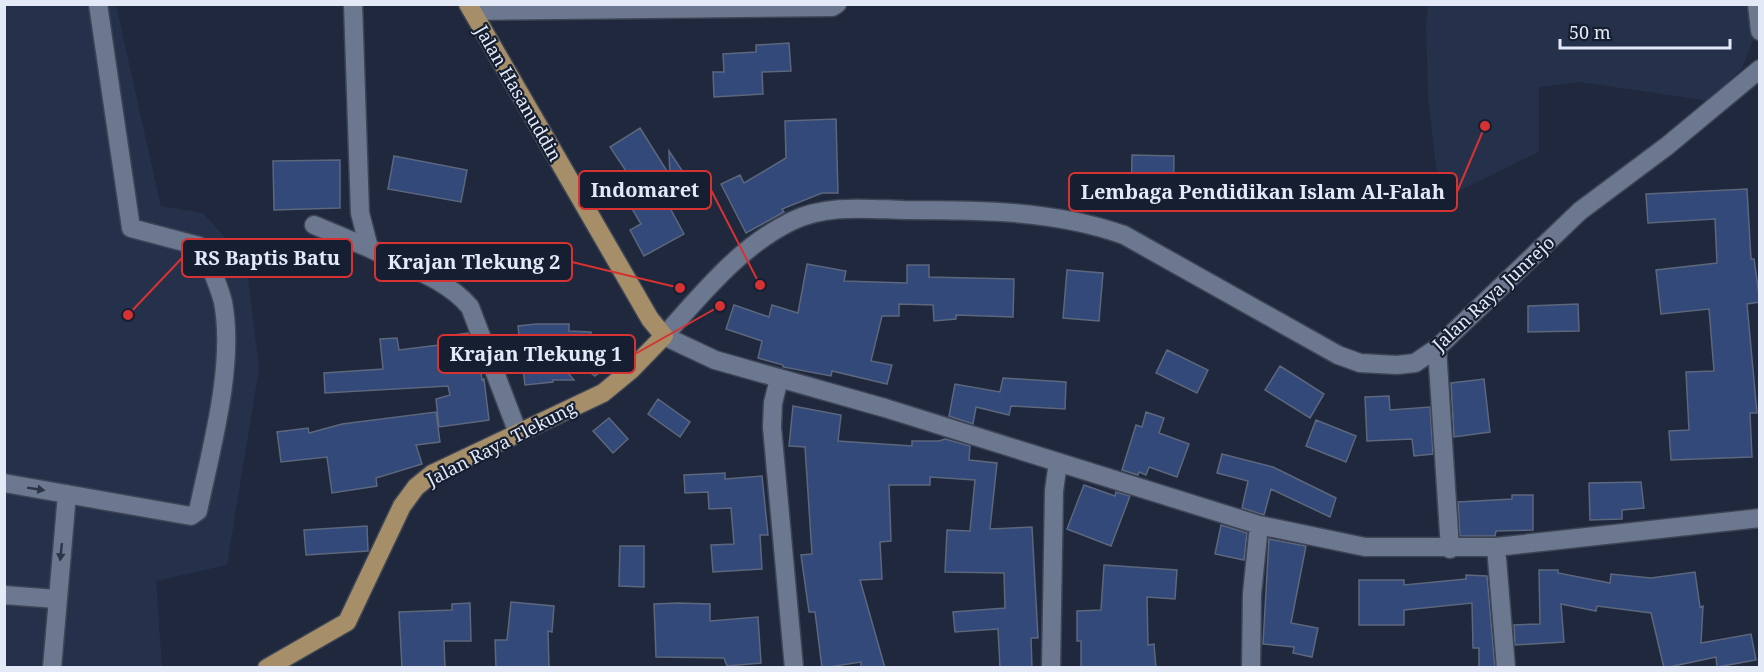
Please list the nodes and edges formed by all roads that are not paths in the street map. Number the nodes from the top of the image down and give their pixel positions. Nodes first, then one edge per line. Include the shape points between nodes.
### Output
1 (98, 4) edge
2 (353, 4) edge
3 (837, 4) edge
4 (1757, 4) edge
5 (470, 8) edge
6 (1760, 31) edge
7 (1760, 69) edge
8 (360, 213) junction
9 (314, 225) dead end
10 (334, 234) junction
11 (369, 248) junction
12 (664, 336) junction
13 (1437, 348) junction
14 (779, 379) junction
15 (518, 433) junction
16 (1058, 462) junction
17 (4, 483) edge
18 (67, 494) junction
19 (1760, 518) edge
20 (1259, 525) junction
21 (1496, 547) junction
22 (1450, 549) junction
23 (4, 595) edge
24 (56, 599) junction
25 (52, 668) edge
26 (267, 668) edge
27 (794, 668) edge
28 (1051, 668) edge
29 (1251, 668) edge
30 (1506, 668) edge

1 - 18 street via 131,228 199,246 204,251 224,312 224,380 195,514
2 - 8 street
3 - 5 street
4 - 6 street
5 - 12 main road, Jalan Hasanuddin via 650,319
7 - 13 street, Jalan Raya Junrejo via 1580,211
8 - 10 street
8 - 11 street
9 - 10 street
10 - 11 street
11 - 15 street via 440,283 470,307
12 - 13 street, Jalan Raya Junrejo via 724,272 766,237 794,220 828,210 968,210 1074,220 1124,235 1338,355 1360,363 1414,363
12 - 14 street via 715,360
12 - 15 main road, Jalan Raya Tlekung via 603,393
13 - 22 street
14 - 16 street
14 - 27 street via 772,427
15 - 26 main road, Jalan Raya Tlekung via 432,474 416,488 402,506 347,622
16 - 20 street
16 - 28 street via 1054,491
17 -> 18 street
18 -> 24 street
19 - 21 street
20 - 22 street via 1365,548
20 - 29 street via 1252,594
21 - 22 street
21 - 30 street
23 - 24 street
24 - 25 street

